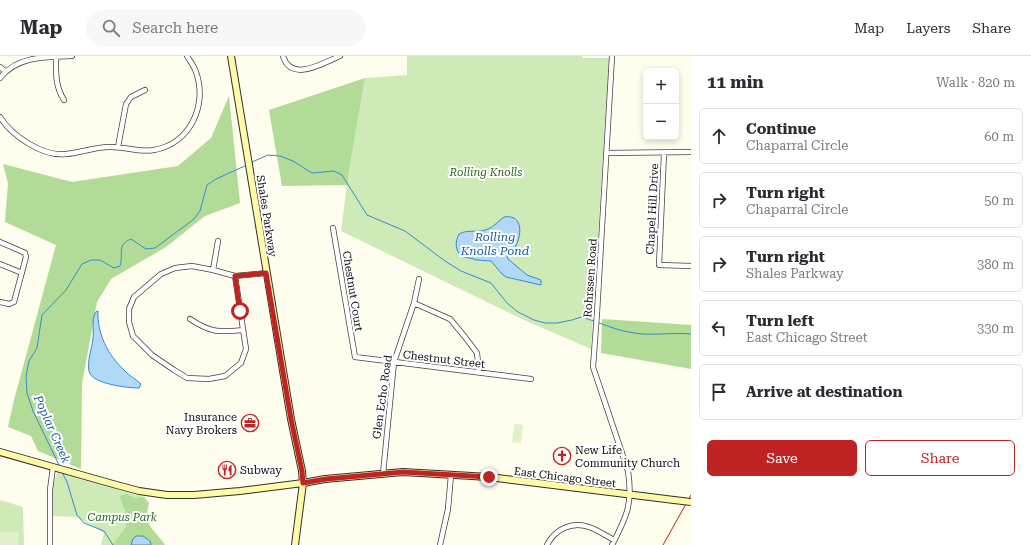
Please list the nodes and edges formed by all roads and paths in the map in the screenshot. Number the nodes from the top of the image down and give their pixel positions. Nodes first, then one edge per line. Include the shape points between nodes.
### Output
1 (35, 56) edge
2 (72, 56) edge
3 (187, 56) edge
4 (231, 56) edge
5 (283, 56) edge
6 (340, 56) edge
7 (612, 56) edge
8 (56, 57) edge
9 (0, 67) edge
10 (5, 71) junction
11 (0, 78) edge
12 (145, 90) dead end
13 (64, 100) dead end
14 (0, 117) edge
15 (118, 147) junction
16 (691, 152) edge
17 (606, 153) junction
18 (664, 153) junction
19 (333, 228) dead end
20 (218, 241) dead end
21 (0, 242) edge
22 (0, 264) edge
23 (691, 266) edge
24 (213, 270) junction
25 (22, 273) junction
26 (266, 273) junction
27 (235, 276) junction
28 (419, 279) dead end
29 (0, 302) edge
30 (414, 303) junction
31 (190, 319) dead end
32 (243, 330) junction
33 (355, 357) joint
34 (394, 362) junction
35 (479, 372) junction
36 (531, 379) dead end
37 (0, 452) edge
38 (53, 467) junction
39 (383, 474) junction
40 (451, 475) junction
41 (303, 483) junction
42 (630, 495) junction
43 (691, 502) edge
44 (614, 540) junction
45 (50, 545) edge
46 (295, 545) edge
47 (440, 545) edge
48 (547, 545) edge
49 (612, 545) edge

1 - 8 street
1 - 10 street via 16,62
2 - 8 street
3 - 15 street via 196,71 200,93 197,113 188,129 176,140 161,148 144,151
4 - 26 main road, Shales Parkway
5 - 6 street via 289,67 300,71
7 - 17 street, Rohrssen Road
8 - 13 street via 57,83
9 - 10 street
10 - 11 street
12 - 15 street via 131,97 126,104
14 - 15 street via 26,141 49,153 64,154 101,147
16 - 18 street
17 - 18 street
17 - 42 street, Rohrssen Road via 593,368 628,471
18 - 23 street, Chapel Hill Drive via 659,265
19 - 33 street, Chestnut Court
20 - 24 street
21 - 25 street via 25,253
22 - 25 street
24 - 27 street
24 - 32 street via 192,266 175,268 161,274 134,297 129,309 128,322 133,336 147,351 187,378 209,379 225,376 241,363 246,348
25 - 29 street via 14,302
26 - 27 street
26 - 41 main road, Shales Parkway
27 - 32 street
28 - 30 street, Glen Echo Road
30 - 34 street, Glen Echo Road
30 - 35 street via 450,319 477,353
31 - 32 street via 212,331
33 - 34 street, Chestnut Street
34 - 35 street, Chestnut Street
34 - 39 street, Glen Echo Road
35 - 36 street, Chestnut Street
37 - 38 main road, East Chicago Street
38 - 41 main road, East Chicago Street via 139,491 167,494 209,494
38 - 45 street via 50,490
39 - 40 main road, East Chicago Street via 403,472
39 - 41 main road, East Chicago Street
40 - 42 main road, East Chicago Street via 489,477
40 - 47 street via 448,509
41 - 46 main road, Shales Parkway
42 - 43 main road, East Chicago Street, bridge
42 - 44 street, Rohrssen Road via 624,521
44 - 48 street via 591,527 578,524 556,532
44 - 49 street, Rohrssen Road

